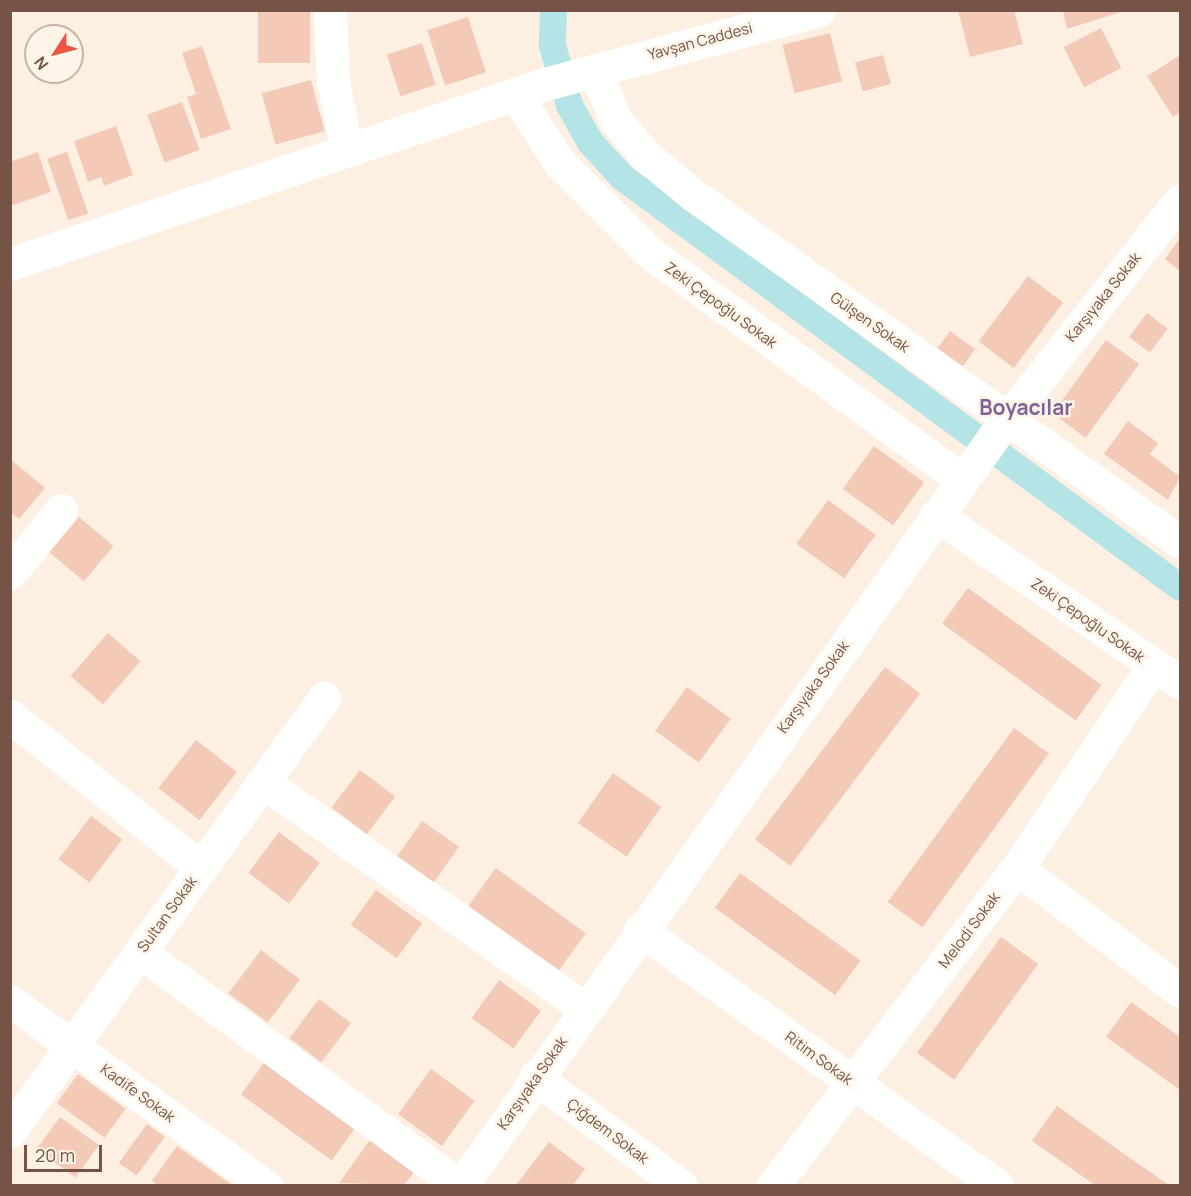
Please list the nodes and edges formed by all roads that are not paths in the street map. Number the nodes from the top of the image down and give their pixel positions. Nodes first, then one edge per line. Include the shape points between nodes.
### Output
1 (330, 10) edge
2 (819, 10) edge
3 (588, 72) junction
4 (530, 89) junction
5 (347, 151) junction
6 (1180, 200) edge
7 (10, 264) edge
8 (1002, 425) junction
9 (969, 471) junction
10 (60, 510) dead end
11 (936, 515) junction
12 (1180, 542) edge
13 (10, 573) edge
14 (1167, 674) edge
15 (324, 698) dead end
16 (10, 716) edge
17 (263, 782) junction
18 (201, 868) junction
19 (1017, 868) junction
20 (640, 930) junction
21 (140, 952) junction
22 (1180, 991) edge
23 (10, 1000) edge
24 (584, 1008) junction
25 (73, 1045) junction
26 (535, 1077) junction
27 (853, 1082) junction
28 (10, 1131) edge
29 (266, 1185) edge
30 (461, 1185) edge
31 (681, 1185) edge
32 (773, 1185) edge
33 (998, 1185) edge

1 - 5 street via 333,81
2 - 3 street, Yavşan Caddesi
3 - 4 street, Yavşan Caddesi
3 - 8 street, Gülşen Sokak via 615,119 645,155
4 - 5 street, Yavşan Caddesi
4 - 9 street, Zeki Çepoğlu Sokak via 531,124 560,163 650,253
5 - 7 street, Yavşan Caddesi
6 - 8 street, Karşıyaka Sokak
8 - 9 street, Karşıyaka Sokak
8 - 12 street, Gülşen Sokak
9 - 11 street, Karşıyaka Sokak
10 - 13 street
11 - 14 street, Zeki Çepoğlu Sokak
11 - 20 street, Karşıyaka Sokak
14 - 19 street, Melodi Sokak
15 - 17 street, Sultan Sokak
16 - 18 street
17 - 18 street, Sultan Sokak
17 - 24 street
18 - 21 street, Sultan Sokak
19 - 22 street
19 - 27 street, Melodi Sokak
20 - 24 street, Karşıyaka Sokak
20 - 27 street, Ritim Sokak
21 - 25 street, Sultan Sokak
21 - 30 street
23 - 25 street, Kadife Sokak
24 - 26 street, Karşıyaka Sokak
25 - 28 street, Sultan Sokak
25 - 29 street, Kadife Sokak
26 - 30 street, Karşıyaka Sokak
26 - 31 street, Çiğdem Sokak
27 - 32 street, Melodi Sokak
27 - 33 street, Ritim Sokak

